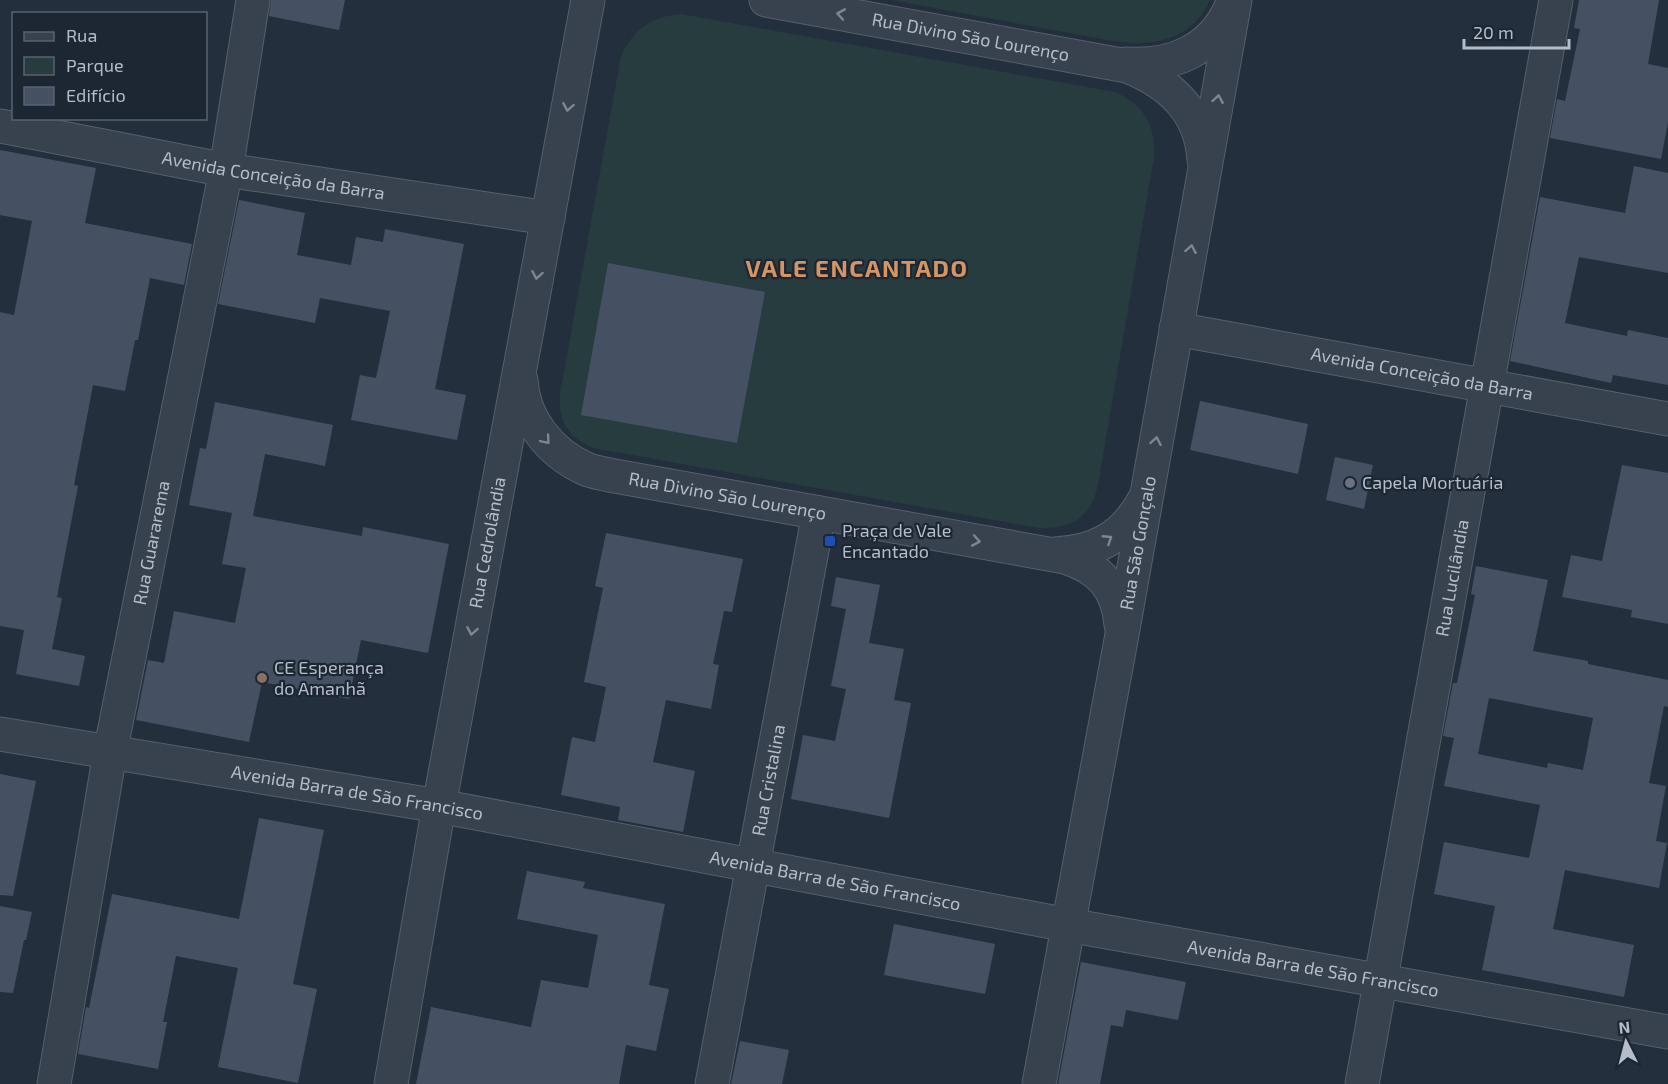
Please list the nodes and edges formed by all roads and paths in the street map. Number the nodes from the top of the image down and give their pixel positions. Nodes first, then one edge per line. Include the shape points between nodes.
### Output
1 (253, 0) edge
2 (588, 0) edge
3 (613, 0) edge
4 (766, 0) edge
5 (1235, 0) edge
6 (1556, 0) edge
7 (579, 50) junction
8 (1105, 62) junction
9 (0, 126) edge
10 (226, 170) junction
11 (1204, 177) junction
12 (548, 218) junction
13 (1176, 329) junction
14 (520, 366) junction
15 (1487, 386) junction
16 (1668, 419) edge
17 (1145, 498) junction
18 (819, 513) junction
19 (1032, 551) junction
20 (1121, 640) junction
21 (0, 734) edge
22 (110, 753) junction
23 (439, 806) junction
24 (754, 866) junction
25 (1068, 925) junction
26 (1381, 981) junction
27 (1668, 1032) edge
28 (54, 1084) edge
29 (391, 1084) edge
30 (712, 1084) edge
31 (1039, 1084) edge
32 (1362, 1084) edge

1 - 10 street, Rua Guararema
2 - 7 street, Rua Cedrolândia
3 - 7 street via 593,20
8 -> 4 street, Rua Divino São Lourenço
5 - 8 street, Rua Divino São Lourenço via 1220,26 1195,50 1161,63
11 -> 5 street, Rua São Gonçalo
6 - 15 street, Rua Lucilândia
7 -> 12 street, Rua Cedrolândia
8 - 11 street, Rua Divino São Lourenço via 1148,74 1182,102 1200,138
9 - 10 street, Avenida Conceição da Barra
10 - 12 street, Avenida Conceição da Barra
10 - 22 street, Rua Guararema
13 -> 11 street, Rua São Gonçalo
12 -> 14 street, Rua Cedrolândia
13 - 15 street, Avenida Conceição da Barra
17 -> 13 street, Rua São Gonçalo
14 -> 18 street, Rua Divino São Lourenço via 527,408 536,427 550,445 587,469
14 -> 23 street, Rua Cedrolândia
15 - 16 street, Avenida Conceição da Barra
15 - 26 street, Rua Lucilândia
19 -> 17 street, Rua Divino São Lourenço via 1076,553 1096,547 1125,527
17 - 20 street, Rua São Gonçalo
18 -> 19 street, Rua Divino São Lourenço
18 - 24 street, Rua Cristalina
19 - 20 street, Rua Divino São Lourenço via 1065,557 1095,570 1120,610
20 - 25 street, Rua São Gonçalo
21 - 22 street, Avenida Barra de São Francisco
22 - 23 street, Avenida Barra de São Francisco
22 - 28 street, Rua Guararema
23 - 24 street, Avenida Barra de São Francisco
23 - 29 street, Rua Cedrolândia
24 - 25 street, Avenida Barra de São Francisco
24 - 30 street, Rua Cristalina
25 - 26 street, Avenida Barra de São Francisco
25 - 31 street, Rua São Gonçalo
26 - 27 street, Avenida Barra de São Francisco
26 - 32 street, Rua Lucilândia

